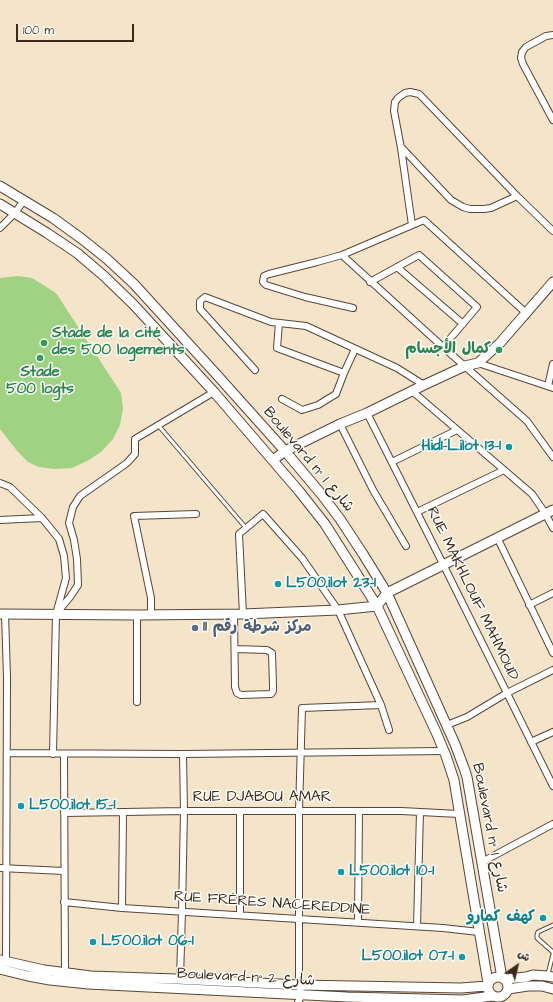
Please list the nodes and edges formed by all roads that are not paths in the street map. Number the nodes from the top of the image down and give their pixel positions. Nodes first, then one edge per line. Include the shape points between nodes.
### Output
1 (553, 35) edge
2 (553, 120) edge
3 (401, 148) junction
4 (0, 186) edge
5 (517, 196) junction
6 (24, 200) junction
7 (0, 204) edge
8 (15, 213) junction
9 (412, 225) junction
10 (0, 228) edge
11 (553, 231) edge
12 (342, 255) junction
13 (397, 267) junction
14 (370, 282) junction
15 (553, 282) edge
16 (353, 308) dead end
17 (526, 312) junction
18 (279, 323) junction
19 (463, 324) junction
20 (443, 347) junction
21 (355, 349) junction
22 (478, 363) junction
23 (553, 364) edge
24 (465, 366) junction
25 (255, 370) dead end
26 (344, 373) junction
27 (424, 385) junction
28 (550, 387) edge
29 (412, 391) junction
30 (214, 392) junction
31 (282, 399) dead end
32 (367, 413) junction
33 (340, 424) junction
34 (158, 425) junction
35 (457, 430) junction
36 (285, 451) junction
37 (553, 457) edge
38 (273, 460) junction
39 (392, 462) junction
40 (504, 470) junction
41 (0, 483) edge
42 (549, 511) edge
43 (417, 512) junction
44 (196, 514) dead end
45 (42, 518) junction
46 (0, 520) edge
47 (246, 528) junction
48 (553, 528) edge
49 (497, 537) junction
50 (406, 546) dead end
51 (443, 564) junction
52 (387, 593) junction
53 (553, 593) edge
54 (529, 604) junction
55 (377, 606) junction
56 (338, 610) junction
57 (3, 614) edge
58 (56, 614) junction
59 (239, 614) junction
60 (137, 615) junction
61 (151, 615) junction
62 (235, 649) junction
63 (553, 653) edge
64 (553, 670) edge
65 (3, 677) edge
66 (507, 693) junction
67 (137, 702) dead end
68 (381, 705) junction
69 (447, 725) junction
70 (390, 730) dead end
71 (553, 732) edge
72 (531, 742) junction
73 (444, 751) junction
74 (301, 753) junction
75 (7, 754) junction
76 (53, 754) junction
77 (64, 754) junction
78 (183, 754) junction
79 (553, 786) edge
80 (3, 794) edge
81 (184, 811) junction
82 (240, 811) junction
83 (299, 811) junction
84 (359, 811) junction
85 (123, 812) junction
86 (420, 812) junction
87 (64, 813) junction
88 (459, 814) junction
89 (553, 824) edge
90 (482, 862) junction
91 (3, 868) edge
92 (64, 871) junction
93 (64, 902) junction
94 (122, 908) junction
95 (182, 911) junction
96 (240, 915) junction
97 (300, 919) junction
98 (358, 922) junction
99 (553, 925) edge
100 (418, 926) junction
101 (479, 932) junction
102 (553, 953) edge
103 (3, 960) edge
104 (0, 969) edge
105 (65, 973) junction
106 (550, 976) edge
107 (504, 978) junction
108 (180, 979) junction
109 (299, 985) junction
110 (488, 985) junction
111 (553, 989) edge
112 (508, 990) junction
113 (493, 998) edge
114 (300, 999) edge
115 (345, 1000) edge
116 (507, 1002) edge

1 - 2 street via 526,47 521,58
3 - 5 street via 451,200 463,207 477,210 491,208
3 - 5 street via 394,107 401,95 410,92 422,97
3 - 9 street
4 - 6 main road, Boulevard n° شارع 1
5 - 11 street
6 - 8 street
6 - 36 main road, Boulevard n° شارع 1 via 82,239 134,284
7 - 8 main road, Boulevard n° شارع 1
8 - 10 street
8 - 30 main road, Boulevard n° شارع 1 via 77,253 104,276
9 - 12 street
9 - 17 street via 424,220
12 - 14 street
12 - 16 street via 269,274 264,276 263,282 305,297
13 - 14 street
13 - 19 street
13 - 19 street via 419,255 477,307
14 - 20 street
15 - 17 main road
17 - 22 main road via 500,343
18 - 21 street via 306,326
18 - 25 street via 205,297 200,301 200,309
18 - 26 street via 277,348
19 - 20 street
20 - 24 street
21 - 26 street
21 - 27 street via 397,368
22 - 24 main road
22 - 28 street
23 - 28 street
24 - 27 main road
24 - 37 street via 528,421
26 - 31 street via 336,394 318,404 302,410
27 - 29 main road
29 - 32 main road
29 - 35 street
30 - 34 street
30 - 38 main road, Boulevard n° شارع 1
32 - 33 main road
32 - 39 street, RUE MAKHLOUF MAHMOUD
33 - 36 main road
33 - 50 street via 373,490
34 - 47 lane
34 - 58 street via 135,439 135,454 127,463 80,496 73,507 69,523 77,560 78,585
35 - 39 street
35 - 40 street
36 - 38 main road
36 - 52 main road, Boulevard n° شارع 1 via 340,520
38 - 55 main road, Boulevard n° شارع 1 via 325,524
39 - 43 street, RUE MAKHLOUF MAHMOUD
40 - 42 street
40 - 43 street
41 - 45 street via 10,487
42 - 48 street
42 - 49 main road
43 - 51 street, RUE MAKHLOUF MAHMOUD
44 - 61 street via 134,516 151,598
45 - 46 street
45 - 58 street via 59,539 64,556 66,578
47 - 56 street via 263,514 302,558
47 - 59 street via 239,534
49 - 51 main road
49 - 54 street
51 - 52 main road
51 - 66 street, RUE MAKHLOUF MAHMOUD
52 - 55 main road
52 - 69 main road, Boulevard n° شارع 1
53 - 54 street
54 - 63 street
55 - 56 main road
55 - 73 main road, Boulevard n° شارع 1
56 - 59 main road
56 - 68 street
57 - 58 main road
57 - 65 street
58 - 60 main road
58 - 76 street
59 - 61 main road
59 - 62 street
60 - 61 main road
60 - 67 street
62 - 62 street via 267,650 272,654 271,694 237,693
64 - 66 street
65 - 75 street
66 - 69 street via 467,717
66 - 72 street, RUE MAKHLOUF MAHMOUD
68 - 70 street
68 - 74 street via 302,708
69 - 90 main road, Boulevard n° شارع 1 via 467,777
71 - 72 street
72 - 79 street, RUE MAKHLOUF MAHMOUD
73 - 74 street
73 - 88 main road, Boulevard n° شارع 1 via 454,780
74 - 78 street
74 - 83 street
75 - 76 street
75 - 80 street
76 - 77 street
77 - 78 street
77 - 87 street
78 - 81 street
80 - 91 street
81 - 82 street, RUE DJABOU AMAR
81 - 85 street, RUE DJABOU AMAR
81 - 95 street
82 - 83 street, RUE DJABOU AMAR
82 - 96 street
83 - 84 street, RUE DJABOU AMAR
83 - 97 street
84 - 86 street, RUE DJABOU AMAR
84 - 98 street
85 - 87 street, RUE DJABOU AMAR
85 - 94 street
86 - 88 street, RUE DJABOU AMAR
86 - 100 street
87 - 92 street
88 - 101 main road, Boulevard n° شارع 1
89 - 90 street
90 - 107 main road, Boulevard n° شارع 1
91 - 92 street
91 - 103 street
92 - 93 street
93 - 94 street, RUE FRÉRES NACEREDDINE
93 - 105 street
94 - 95 street, RUE FRÉRES NACEREDDINE
95 - 96 street, RUE FRÉRES NACEREDDINE
95 - 108 street
96 - 97 street, RUE FRÉRES NACEREDDINE
97 - 98 street, RUE FRÉRES NACEREDDINE
97 - 109 street
98 - 100 street, RUE FRÉRES NACEREDDINE
99 - 102 lane via 536,935
100 - 101 street, RUE FRÉRES NACEREDDINE
101 - 110 main road, Boulevard n° شارع 1
102 - 106 lane
103 - 105 main road, Boulevard n° شارع 2
104 - 114 main road, Boulevard n° شارع 2 via 70,983
105 - 108 main road, Boulevard n° شارع 2
106 - 107 main road
107 - 110 main road via 492,978
107 - 112 main road
108 - 109 main road, Boulevard n° شارع 2
109 - 110 main road, Boulevard n° شارع 2 via 461,988
109 - 114 street
110 - 113 main road via 488,991
111 - 112 main road via 528,986
112 - 113 main road via 501,997
112 - 116 main road
113 - 115 main road, Boulevard n° شارع 2
114 - 115 main road, Boulevard n° شارع 2

